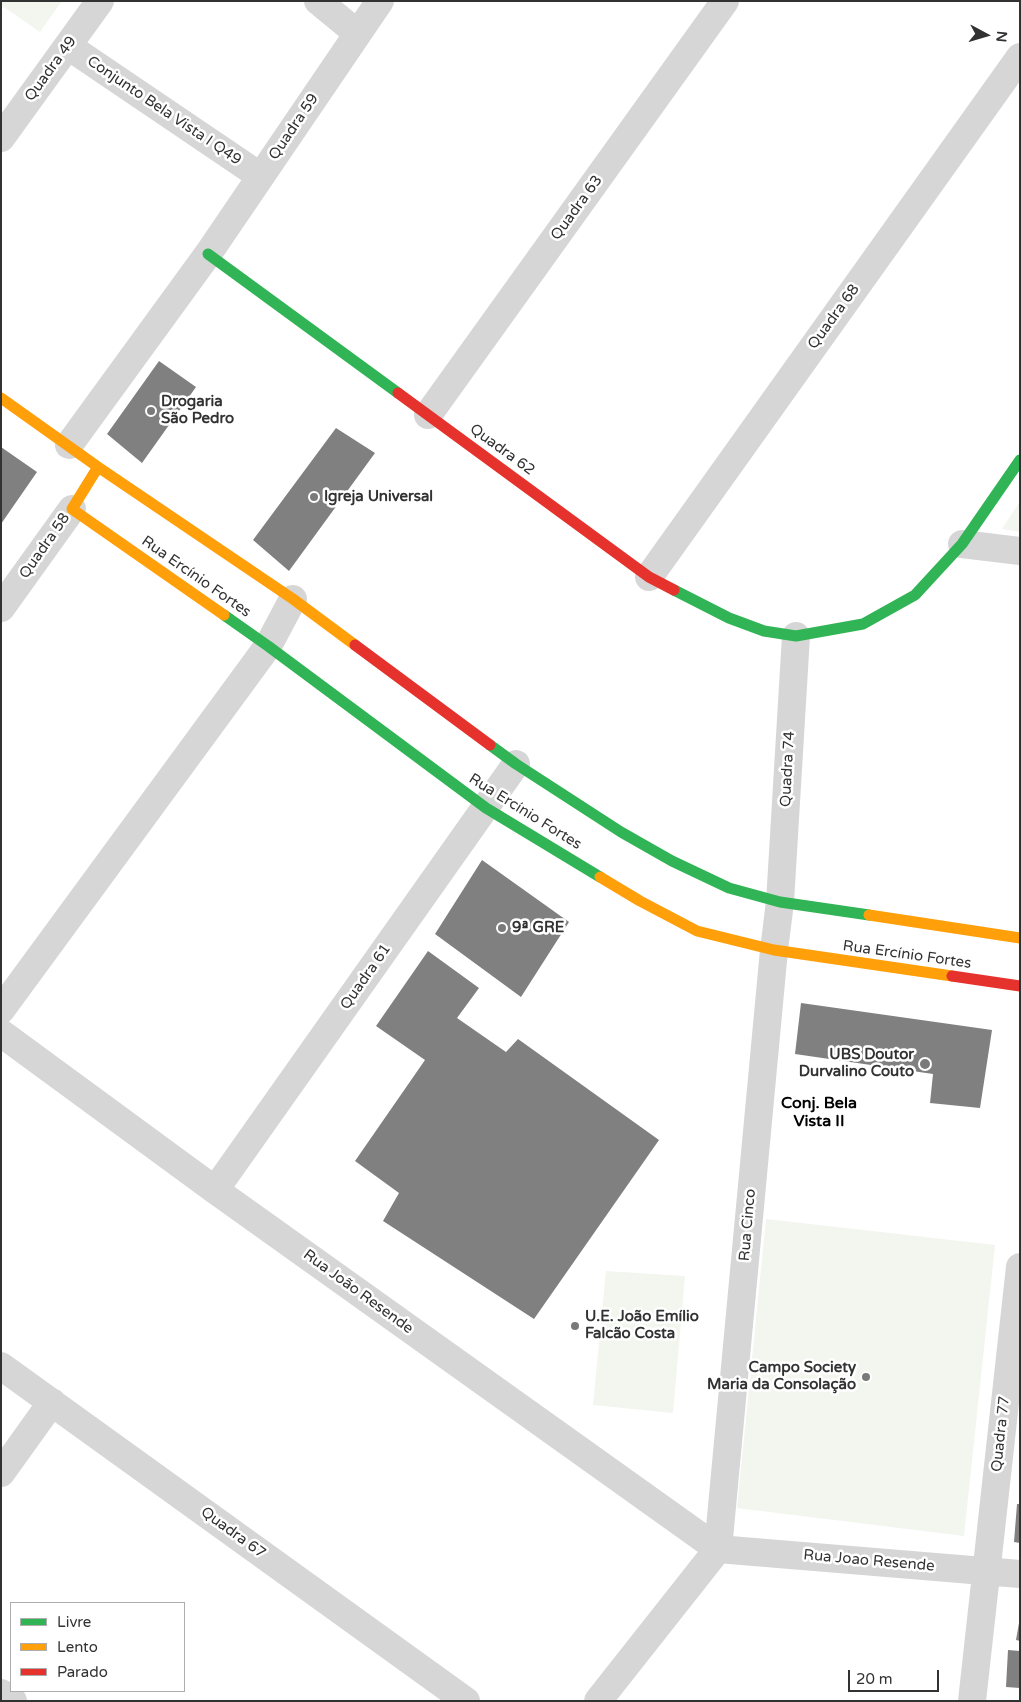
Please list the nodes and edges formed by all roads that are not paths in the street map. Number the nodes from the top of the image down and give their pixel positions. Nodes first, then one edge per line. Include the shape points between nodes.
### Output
1 (100, 1) edge
2 (318, 1) edge
3 (380, 1) edge
4 (725, 1) edge
5 (357, 33) junction
6 (68, 46) junction
7 (1020, 57) edge
8 (1, 138) edge
9 (260, 176) junction
10 (208, 254) junction
11 (1, 398) edge
12 (428, 415) junction
13 (69, 445) junction
14 (1020, 460) edge
15 (98, 467) junction
16 (72, 509) junction
17 (962, 544) junction
18 (1020, 551) edge
19 (648, 577) junction
20 (293, 599) junction
21 (1, 608) edge
22 (796, 636) junction
23 (268, 646) junction
24 (516, 764) junction
25 (486, 808) junction
26 (780, 902) junction
27 (1020, 938) edge
28 (774, 950) junction
29 (1020, 986) edge
30 (1, 1010) edge
31 (1, 1033) edge
32 (215, 1190) junction
33 (1020, 1267) edge
34 (1, 1366) edge
35 (52, 1402) junction
36 (1, 1473) edge
37 (718, 1549) junction
38 (986, 1570) junction
39 (1020, 1574) edge
40 (1, 1692) edge
41 (13, 1701) edge
42 (466, 1701) edge
43 (598, 1701) edge
44 (972, 1701) edge

1 - 6 street, Quadra 49
2 - 5 street
3 - 5 street, Quadra 59
4 - 12 street, Quadra 63
5 - 9 street, Quadra 59
6 - 8 street, Quadra 49
6 - 9 street, Conjunto Bela Vista I Q49
7 - 19 street, Quadra 68
9 - 10 street, Quadra 59
10 - 12 street, Quadra 62
10 - 13 street, Quadra 59
11 - 13 street
12 - 19 street, Quadra 62
13 - 15 street
14 - 17 street, Quadra 62
15 - 16 street
15 - 20 street
16 - 21 street, Quadra 58
16 - 23 street, Rua Ercínio Fortes
17 - 18 street
17 - 22 street, Quadra 62 via 915,595 863,624
19 - 22 street, Quadra 62 via 729,618 764,631
20 - 23 street
20 - 24 street
22 - 26 street, Quadra 74
23 - 25 street, Rua Ercínio Fortes
23 - 30 street
24 - 25 street, Quadra 61
24 - 26 street via 672,861 729,888
25 - 28 street, Rua Ercínio Fortes via 640,901 698,931
25 - 32 street, Quadra 61
26 - 27 street
26 - 28 street, Rua Cinco
28 - 29 street, Rua Ercínio Fortes
28 - 37 street, Rua Cinco
31 - 32 street, Rua João Resende
32 - 37 street, Rua João Resende
33 - 38 street, Quadra 77
34 - 35 street, Quadra 67
35 - 36 street
35 - 42 street, Quadra 67
37 - 38 street, Rua Joao Resende
37 - 43 street
38 - 39 street, Rua Joao Resende
38 - 44 street, Quadra 77
40 - 41 street

